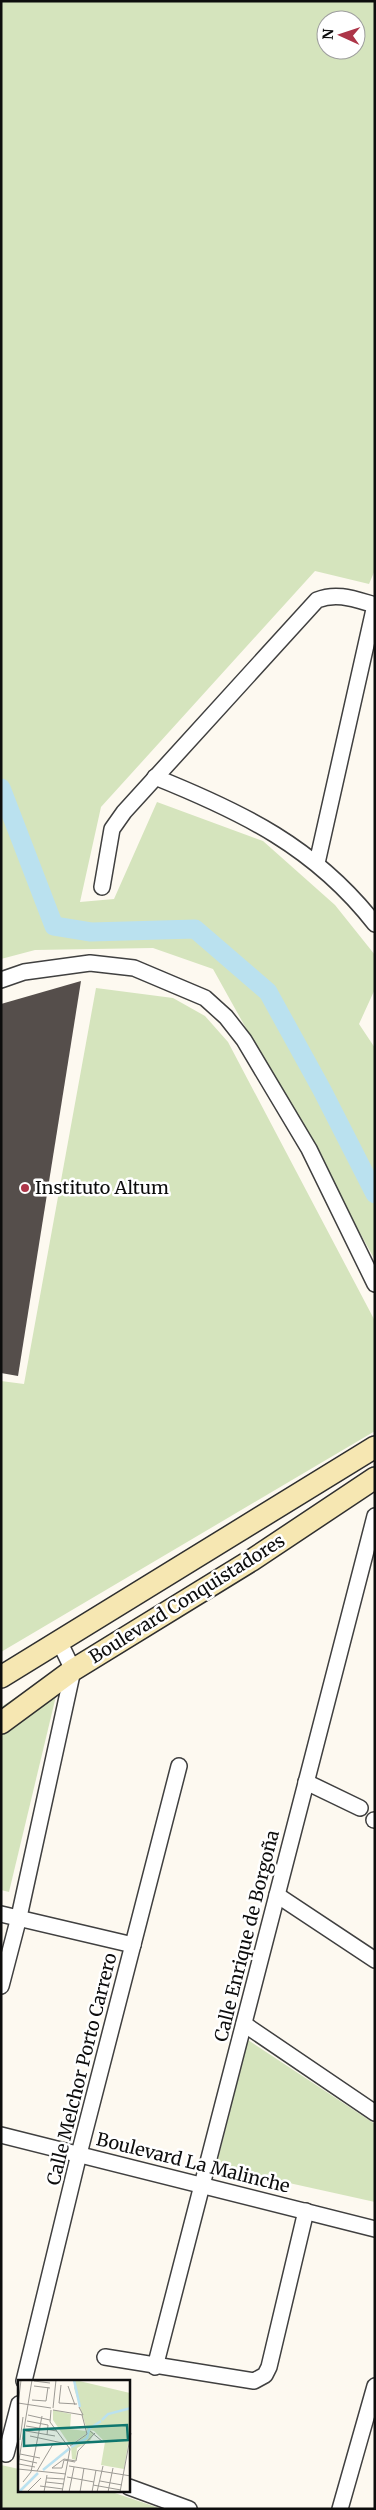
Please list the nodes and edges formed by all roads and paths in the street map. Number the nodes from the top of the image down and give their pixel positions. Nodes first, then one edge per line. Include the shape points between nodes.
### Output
1 (375, 605) edge
2 (155, 776) junction
3 (316, 863) junction
4 (102, 887) dead end
5 (375, 924) edge
6 (1, 980) edge
7 (375, 1284) edge
8 (375, 1447) edge
9 (375, 1478) edge
10 (375, 1516) edge
11 (59, 1641) junction
12 (73, 1670) junction
13 (1, 1677) edge
14 (1, 1723) edge
15 (179, 1766) dead end
16 (306, 1782) junction
17 (360, 1808) dead end
18 (277, 1895) junction
19 (1, 1914) edge
20 (19, 1917) junction
21 (133, 1945) junction
22 (375, 1960) edge
23 (1, 1986) edge
24 (244, 2024) junction
25 (375, 2113) edge
26 (1, 2134) edge
27 (79, 2154) junction
28 (202, 2185) junction
29 (306, 2211) junction
30 (375, 2229) edge
31 (105, 2358) dead end
32 (155, 2367) junction
33 (24, 2380) edge
34 (375, 2386) edge
35 (18, 2409) edge
36 (9, 2455) edge
37 (130, 2487) edge
38 (189, 2509) edge
39 (340, 2509) edge

1 - 2 street via 340,595 317,600
1 - 3 street
2 - 3 street via 217,802 272,831
2 - 4 street via 112,829
3 - 5 street
6 - 7 street via 24,972 90,963 134,968 205,998 244,1040 299,1132
8 - 11 street, Boulevard Conquistadores
9 - 12 street, Boulevard Conquistadores via 252,1560
10 - 16 street, Calle Enrique de Borgoña
11 - 12 street
11 - 13 street, Boulevard Conquistadores
12 - 14 street, Boulevard Conquistadores
12 - 20 street
15 - 21 street, Calle Melchor Porto Carrero
16 - 17 street
16 - 18 street, Calle Enrique de Borgoña
18 - 22 street
18 - 24 street, Calle Enrique de Borgoña
19 - 20 street
20 - 21 street
20 - 23 street
21 - 27 street, Calle Melchor Porto Carrero
24 - 25 street
24 - 28 street, Calle Enrique de Borgoña
26 - 27 street, Boulevard La Malinche
27 - 28 street, Boulevard La Malinche
27 - 33 street, Calle Melchor Porto Carrero
28 - 29 street, Boulevard La Malinche
28 - 32 street, Calle Enrique de Borgoña
29 - 30 street, Boulevard La Malinche
29 - 32 street via 269,2367 260,2379 244,2380
31 - 32 street
34 - 39 street
35 - 36 street
37 - 38 street

